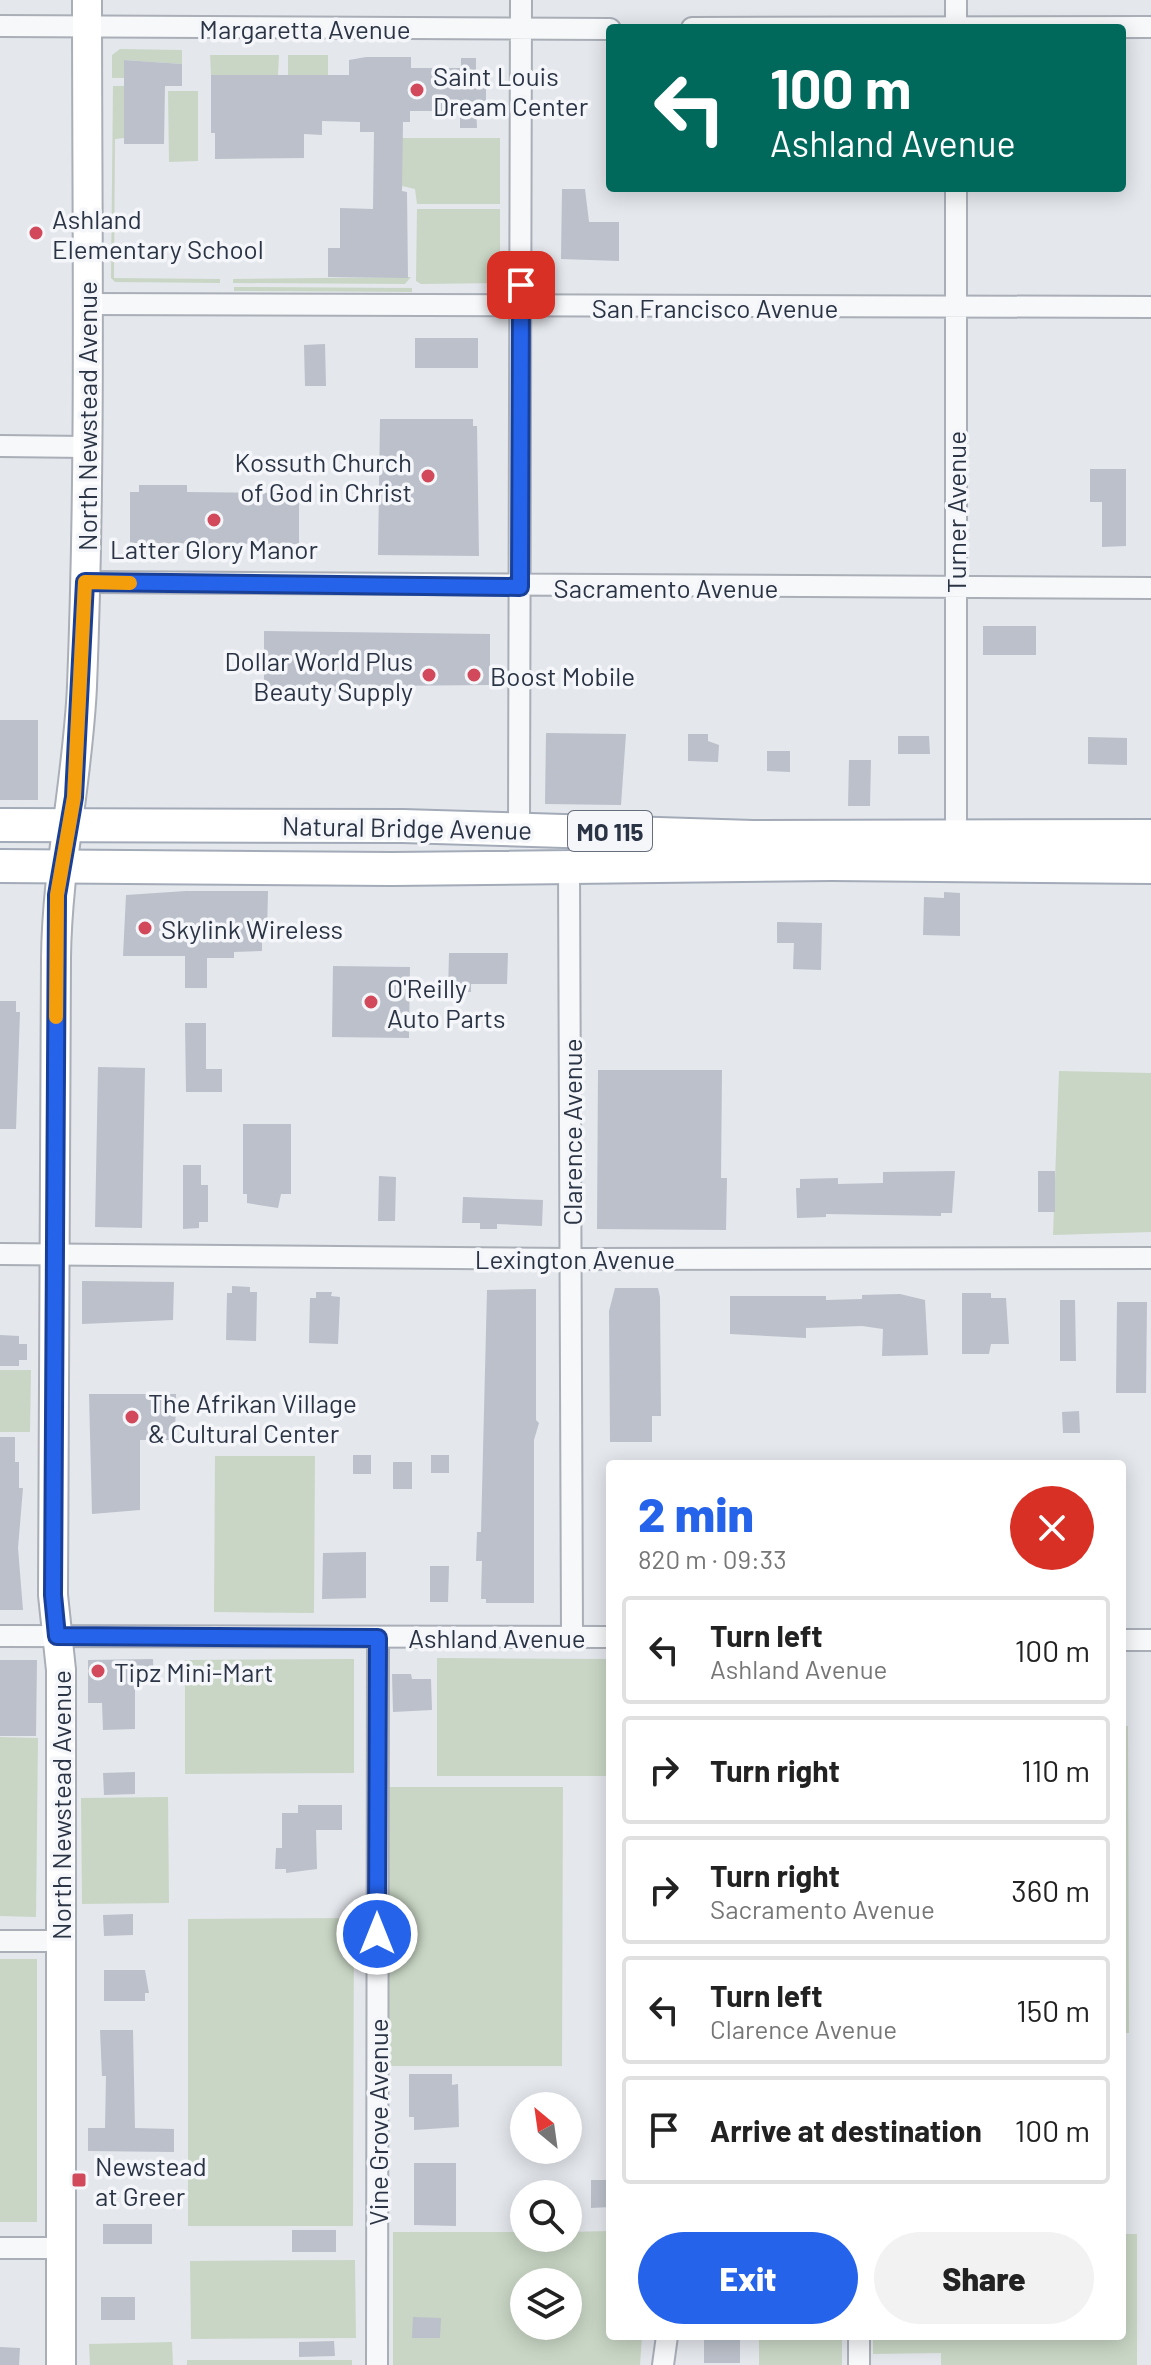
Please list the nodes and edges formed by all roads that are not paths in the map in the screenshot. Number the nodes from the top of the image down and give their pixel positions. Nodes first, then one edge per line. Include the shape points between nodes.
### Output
1 (521, 0) edge
2 (956, 0) edge
3 (87, 14) edge
4 (956, 24) edge
5 (0, 26) edge
6 (1126, 27) edge
7 (1151, 27) edge
8 (521, 29) junction
9 (606, 29) edge
10 (956, 192) edge
11 (86, 304) junction
12 (521, 306) junction
13 (956, 307) junction
14 (1151, 307) edge
15 (0, 446) edge
16 (86, 447) junction
17 (85, 582) junction
18 (520, 587) junction
19 (955, 588) junction
20 (1151, 588) edge
21 (0, 825) edge
22 (69, 825) junction
23 (316, 826) junction
24 (519, 828) junction
25 (956, 836) junction
26 (1151, 836) edge
27 (0, 845) edge
28 (0, 866) edge
29 (61, 866) junction
30 (1151, 867) edge
31 (569, 868) junction
32 (0, 1254) edge
33 (55, 1254) junction
34 (1151, 1258) edge
35 (571, 1259) junction
36 (0, 1636) edge
37 (57, 1636) junction
38 (572, 1636) junction
39 (606, 1637) edge
40 (378, 1638) junction
41 (1126, 1640) edge
42 (1151, 1640) edge
43 (0, 1941) edge
44 (61, 1941) junction
45 (0, 2248) edge
46 (61, 2248) junction
47 (666, 2340) edge
48 (859, 2340) edge
49 (61, 2365) edge
50 (377, 2365) edge
51 (663, 2365) edge
52 (859, 2365) edge

1 - 8 street
2 - 4 street
3 - 5 street, Margaretta Avenue
3 - 8 street, Margaretta Avenue
3 - 11 street, North Newstead Avenue
6 - 7 street
8 - 9 street, Margaretta Avenue
8 - 12 street
10 - 13 street, Turner Avenue
11 - 12 street, San Francisco Avenue
11 - 16 street, North Newstead Avenue
12 - 13 street, San Francisco Avenue
12 - 18 street
13 - 14 street, San Francisco Avenue
13 - 19 street, Turner Avenue
15 - 16 street
16 - 17 street, North Newstead Avenue
17 - 18 street, Sacramento Avenue
17 - 22 street, North Newstead Avenue
18 - 19 street, Sacramento Avenue
18 - 24 street
19 - 20 street, Sacramento Avenue
19 - 25 street, Turner Avenue
21 - 22 main road, Natural Bridge Avenue
22 - 23 main road, Natural Bridge Avenue / MO 115
22 - 27 main road via 44,841
22 - 29 street, North Newstead Avenue
23 - 24 main road, Natural Bridge Avenue / MO 115
23 - 29 main road via 226,844 99,847 74,854
24 - 25 main road, Natural Bridge Avenue / MO 115 via 753,837
25 - 26 main road, Natural Bridge Avenue / MO 115
28 - 29 main road, Natural Bridge Avenue
29 - 31 main road, Natural Bridge Avenue
29 - 33 street, North Newstead Avenue
30 - 31 main road, Natural Bridge Avenue
31 - 35 street, Clarence Avenue
32 - 33 street, Lexington Avenue
33 - 35 street, Lexington Avenue
33 - 37 street, North Newstead Avenue
34 - 35 street, Lexington Avenue
35 - 38 street, Clarence Avenue
36 - 37 street, Ashland Avenue
37 - 40 street, Ashland Avenue
37 - 44 street, North Newstead Avenue
38 - 39 street, Ashland Avenue
38 - 40 street, Ashland Avenue
40 - 50 street, Vine Grove Avenue
41 - 42 street
43 - 44 street
44 - 46 street, North Newstead Avenue
45 - 46 street
46 - 49 street, North Newstead Avenue
47 - 51 street
48 - 52 street

